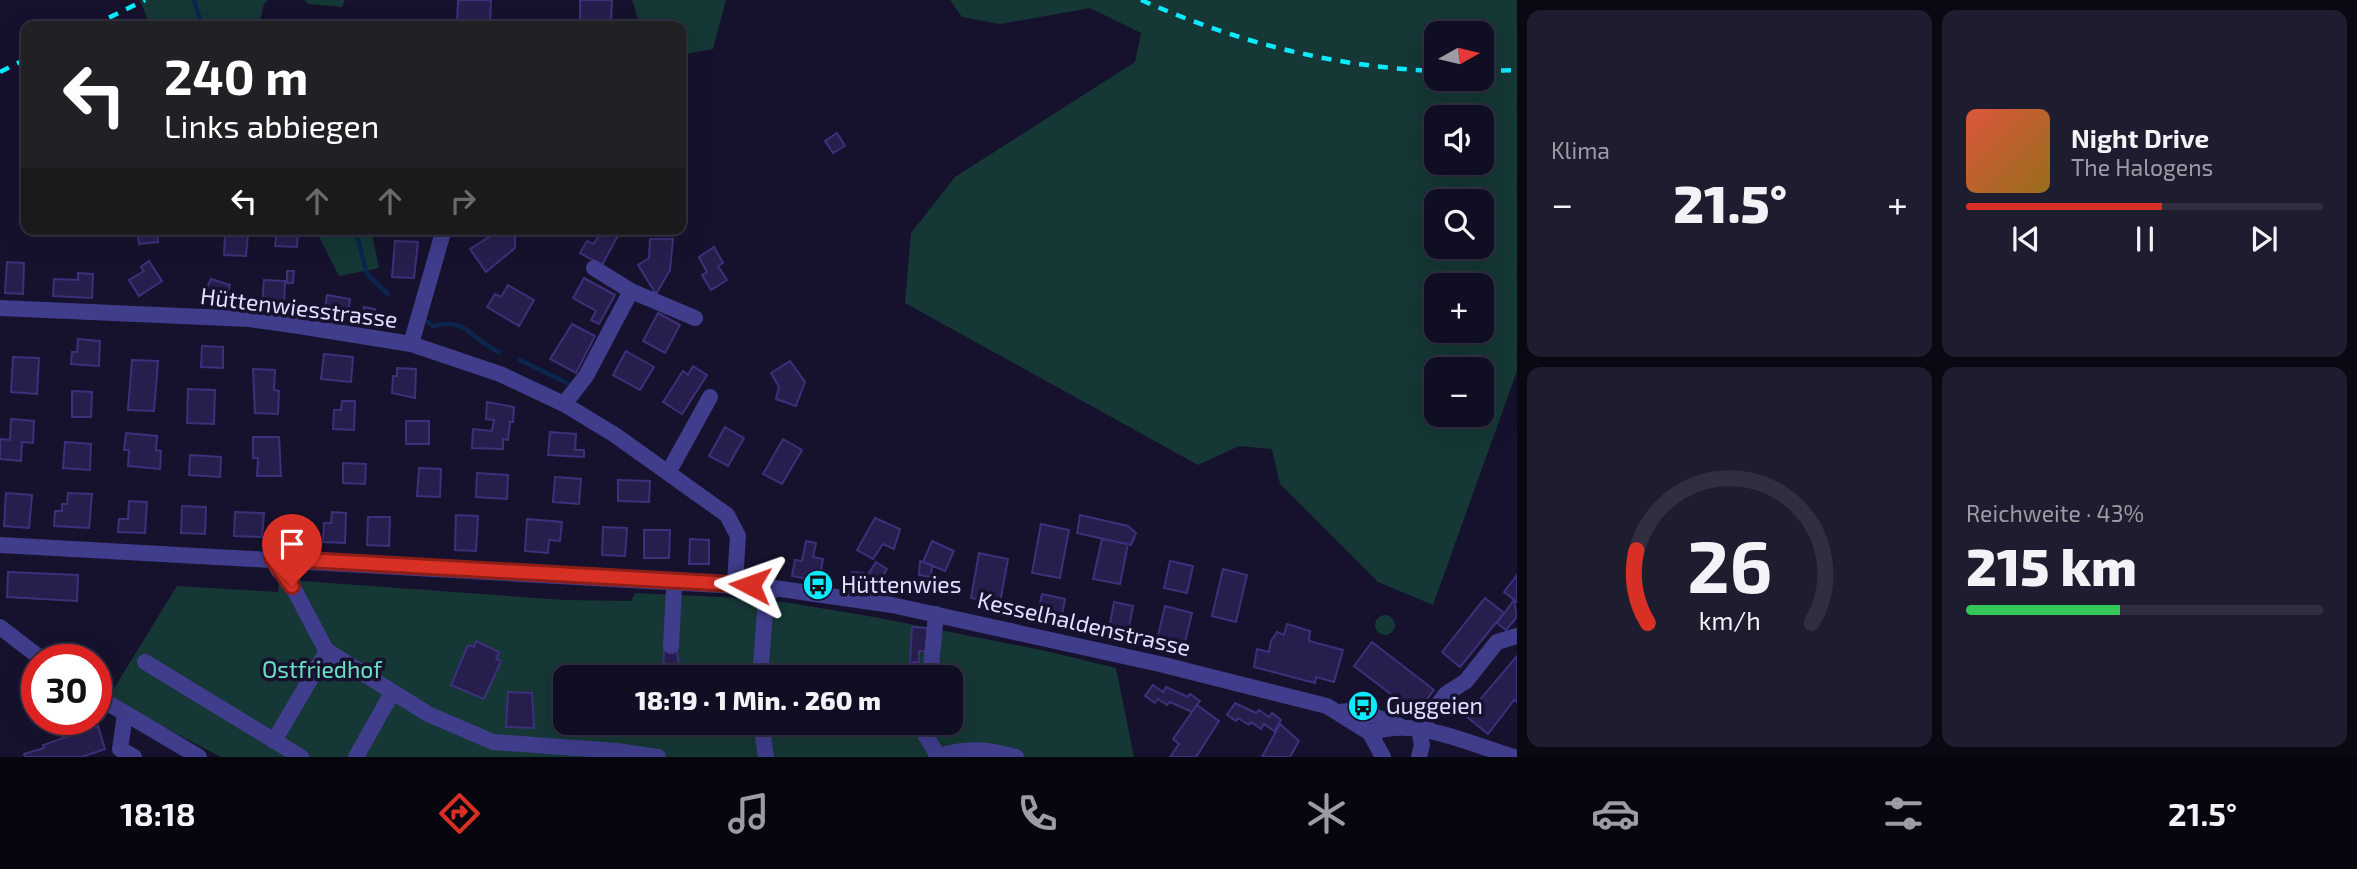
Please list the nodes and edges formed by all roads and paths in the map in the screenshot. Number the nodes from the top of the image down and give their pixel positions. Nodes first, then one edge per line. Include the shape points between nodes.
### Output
1 (442, 235) edge
2 (594, 268) dead end
3 (631, 290) junction
4 (0, 307) edge
5 (695, 318) dead end
6 (411, 344) junction
7 (710, 397) dead end
8 (564, 404) junction
9 (668, 473) junction
10 (0, 545) edge
11 (272, 558) junction
12 (734, 583) junction
13 (674, 588) dead end
14 (774, 588) junction
15 (936, 614) junction
16 (0, 627) edge
17 (1517, 636) edge
18 (22, 644) edge
19 (671, 646) dead end
20 (327, 651) junction
21 (145, 662) dead end
22 (761, 665) edge
23 (931, 665) edge
24 (392, 694) junction
25 (112, 706) edge
26 (1340, 712) junction
27 (125, 714) junction
28 (1401, 726) junction
29 (1419, 729) junction
30 (1370, 733) junction
31 (763, 735) edge
32 (925, 735) edge
33 (274, 741) junction
34 (616, 754) edge
35 (134, 757) edge
36 (199, 757) edge
37 (301, 757) edge
38 (356, 757) edge
39 (658, 757) edge
40 (766, 757) edge
41 (937, 757) edge
42 (1016, 757) edge
43 (1383, 757) edge
44 (1419, 757) edge
45 (1514, 757) edge

1 - 6 street
2 - 3 street
3 - 5 street
3 - 8 street via 586,376
4 - 6 street, Hüttenwiesstrasse via 249,320
6 - 8 street, Hüttenwiesstrasse via 500,374
7 - 9 street
8 - 9 street, Hüttenwiesstrasse
9 - 12 street, Hüttenwiesstrasse via 735,525
10 - 11 street, Kesselhaldenstrasse via 167,559
11 - 12 street, Kesselhaldenstrasse
11 - 20 street via 287,576
12 - 14 street, Kesselhaldenstrasse
13 - 19 street
14 - 15 street, Kesselhaldenstrasse
14 - 22 street via 766,599
15 - 23 street
15 - 26 street, Kesselhaldenstrasse via 1164,664
16 - 18 street
17 - 29 street via 1497,642
20 - 24 street
20 - 33 street
21 - 33 street
24 - 34 street via 493,743
24 - 38 street
25 - 27 street
26 - 28 street via 1358,710
26 - 30 street, Kesselhaldenstrasse
27 - 35 street via 120,749
27 - 36 street
28 - 29 street
28 - 30 street
29 - 44 street
29 - 45 street
30 - 43 street
31 - 40 street
32 - 41 street
33 - 37 street
34 - 39 street
41 - 42 street via 986,749

